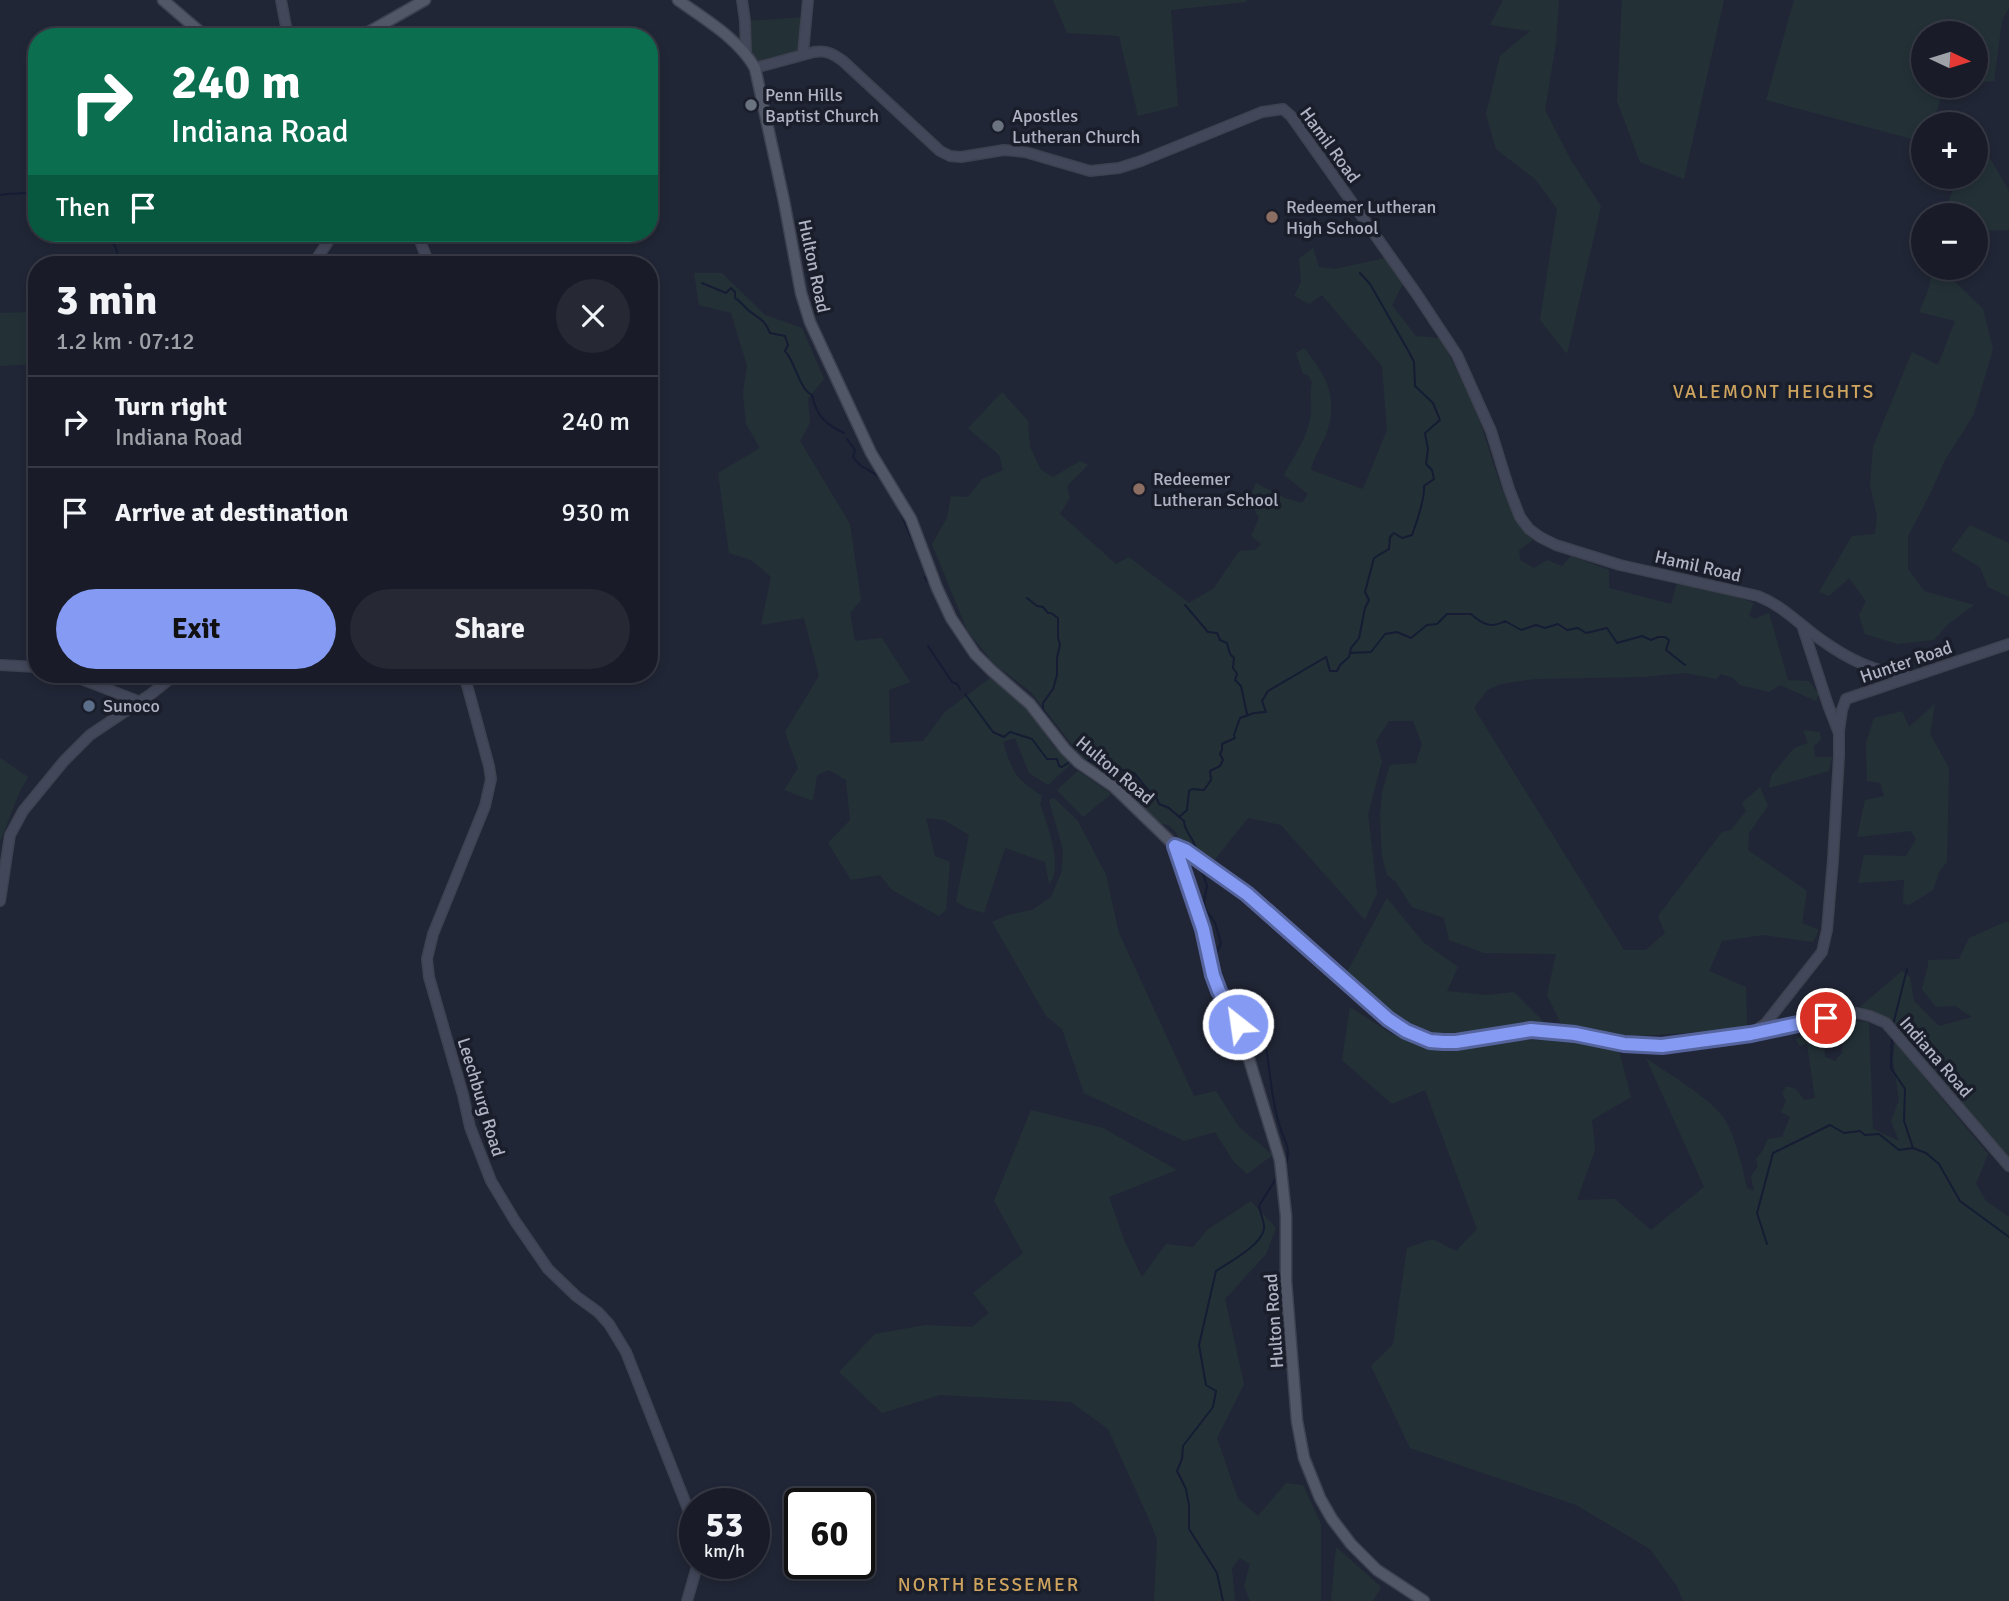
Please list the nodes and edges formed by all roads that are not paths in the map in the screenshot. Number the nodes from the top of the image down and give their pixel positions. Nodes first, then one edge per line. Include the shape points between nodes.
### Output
1 (163, 0) edge
2 (281, 0) edge
3 (425, 0) edge
4 (678, 0) edge
5 (742, 0) edge
6 (808, 0) edge
7 (196, 28) edge
8 (286, 28) edge
9 (376, 28) edge
10 (746, 54) junction
11 (803, 54) junction
12 (755, 68) junction
13 (1801, 624) junction
14 (2009, 644) edge
15 (0, 665) edge
16 (28, 667) edge
17 (1909, 677) junction
18 (91, 683) edge
19 (165, 683) edge
20 (466, 683) edge
21 (138, 701) junction
22 (1839, 733) junction
23 (1175, 846) junction
24 (0, 901) edge
25 (1751, 1034) junction
26 (2009, 1166) edge
27 (680, 1488) edge
28 (693, 1579) edge
29 (687, 1601) edge
30 (1424, 1601) edge

1 - 7 main road
2 - 8 street
3 - 9 main road
4 - 10 main road, Hulton Road
5 - 10 street
6 - 11 street
10 - 12 main road, Hulton Road
11 - 12 street, Hamil Road
11 - 13 street, Hamil Road via 823,50 834,54 950,156 1004,150 1090,171 1119,168 1262,112 1283,109 1457,355 1491,431 1520,517 1529,529 1556,545 1620,565 1758,596
12 - 23 main road, Hulton Road via 810,321 871,453 908,513 951,618 975,654 1030,704 1065,750 1114,787
13 - 17 street, Hamil Road via 1861,665
13 - 22 street
14 - 17 street, Hunter Road
15 - 16 street
17 - 22 street, Hunter Road via 1846,699
18 - 21 street
19 - 21 street
20 - 27 street, Leechburg Road via 489,766 490,788 433,934 427,959 429,977 470,1127 491,1181 548,1269 616,1333
21 - 24 street via 83,741 23,811 10,835
22 - 25 street via 1833,860 1822,952 1766,1023
23 - 25 street, Indiana Road via 1247,894 1388,1019 1430,1041 1456,1042 1531,1030 1662,1046
23 - 30 main road, Hulton Road via 1213,975 1241,1032 1280,1160 1296,1408 1304,1458 1320,1498 1351,1544 1377,1570
25 - 26 street, Indiana Road via 1857,1013 1886,1023
28 - 29 street

